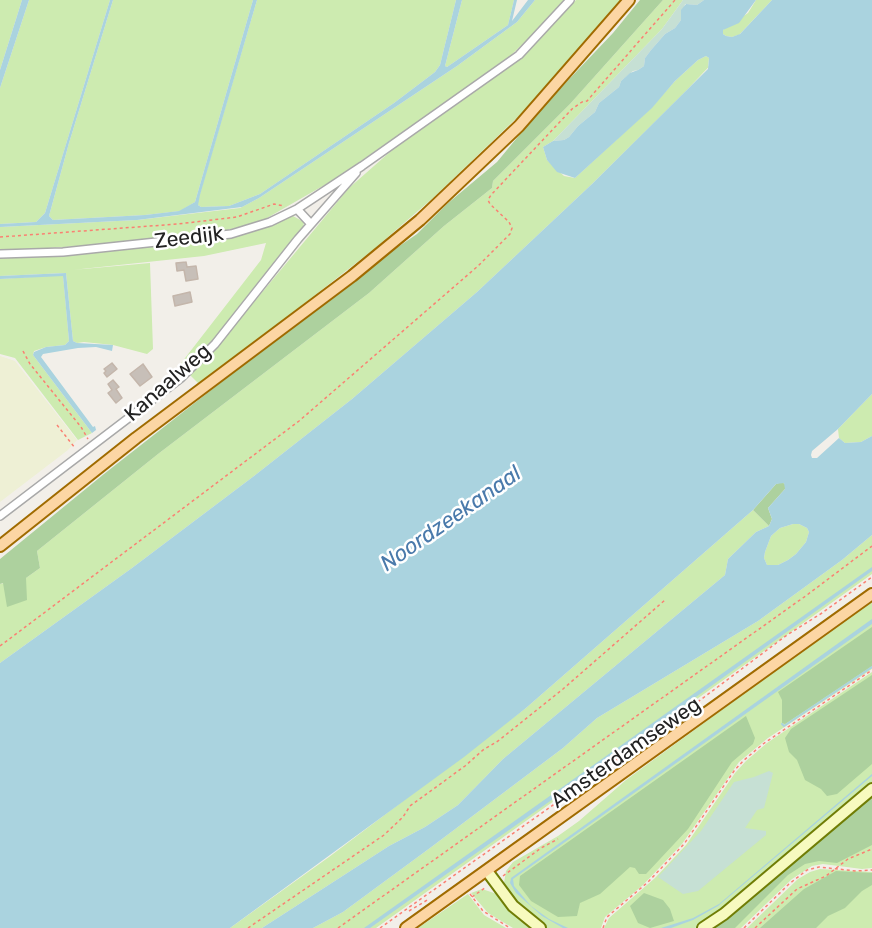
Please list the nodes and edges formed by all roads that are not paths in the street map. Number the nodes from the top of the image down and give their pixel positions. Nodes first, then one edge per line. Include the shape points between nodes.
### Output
1 (570, 0) edge
2 (629, 0) edge
3 (362, 166) junction
4 (297, 209) junction
5 (311, 224) junction
6 (0, 254) edge
7 (0, 516) edge
8 (0, 546) edge
9 (872, 594) edge
10 (872, 789) edge
11 (487, 871) junction
12 (406, 928) edge
13 (540, 928) edge
14 (703, 928) edge

1 - 3 street via 519,55
2 - 8 main road via 519,126 420,220
3 - 4 street, Zeedijk
3 - 5 street, Kanaalweg
4 - 5 street
4 - 6 street, Zeedijk via 231,234 63,252
5 - 7 street, Kanaalweg via 215,344 181,378
9 - 11 main road, Amsterdamseweg
10 - 14 street
11 - 12 main road, Amsterdamseweg
11 - 13 street via 513,906

